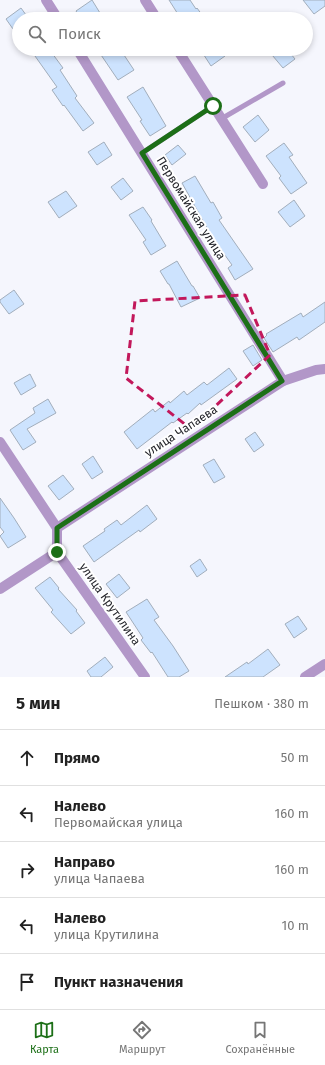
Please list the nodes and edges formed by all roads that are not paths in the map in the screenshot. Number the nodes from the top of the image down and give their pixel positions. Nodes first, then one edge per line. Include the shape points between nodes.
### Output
1 (46, 0) edge
2 (145, 0) edge
3 (54, 12) edge
4 (153, 12) edge
5 (81, 56) edge
6 (181, 56) edge
7 (283, 83) dead end
8 (213, 106) junction
9 (221, 119) junction
10 (142, 153) junction
11 (263, 184) dead end
12 (325, 369) edge
13 (282, 381) junction
14 (0, 442) edge
15 (57, 528) junction
16 (57, 552) junction
17 (0, 589) edge
18 (325, 664) edge
19 (145, 677) edge
20 (305, 677) edge

1 - 3 street
2 - 4 street
5 - 10 street, Первомайская улица
6 - 8 street
7 - 9 lane
8 - 9 street
8 - 10 lane
9 - 11 street
10 - 13 street, Первомайская улица
12 - 13 street, улица Чапаева
13 - 15 street, улица Чапаева
14 - 15 street
15 - 16 street
16 - 17 street
16 - 19 street, улица Крутилина
18 - 20 street

